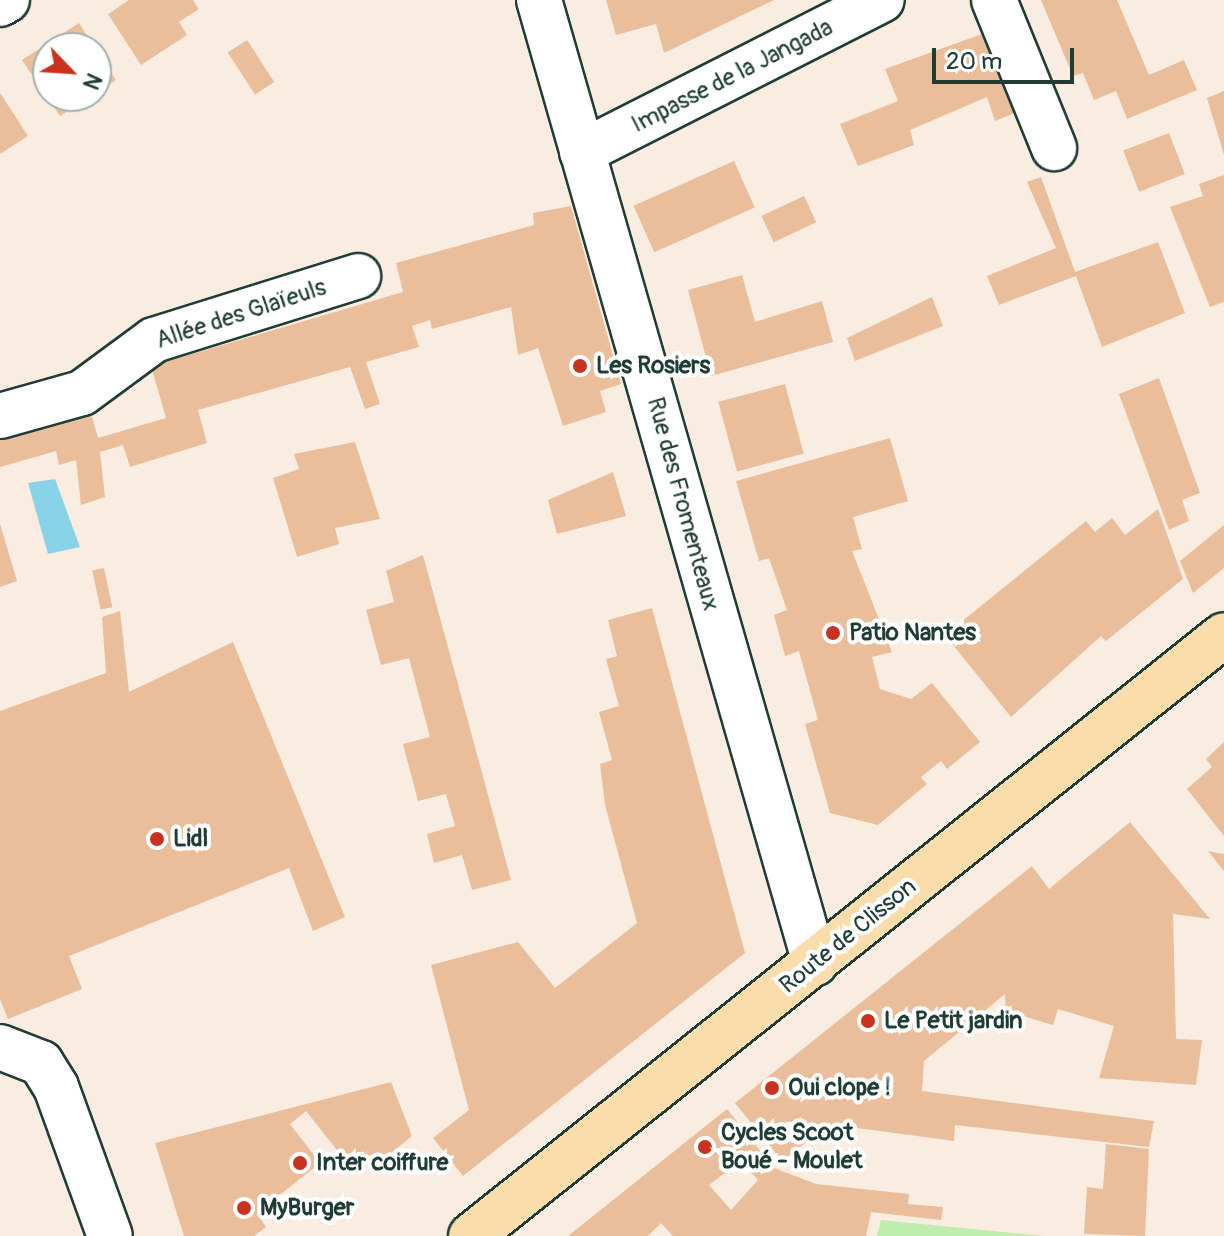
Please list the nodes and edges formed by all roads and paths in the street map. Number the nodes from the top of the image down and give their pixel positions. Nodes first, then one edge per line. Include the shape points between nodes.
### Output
1 (7, 0) edge
2 (539, 0) edge
3 (882, 0) edge
4 (994, 0) edge
5 (0, 4) edge
6 (1054, 148) dead end
7 (582, 152) junction
8 (358, 276) dead end
9 (0, 416) edge
10 (1224, 635) edge
11 (815, 963) junction
12 (0, 1047) edge
13 (110, 1236) edge
14 (471, 1236) edge

1 - 5 street
2 - 7 street, Rue des Fromenteaux
3 - 7 street, Impasse de la Jangada
4 - 6 street
7 - 11 street, Rue des Fromenteaux
8 - 9 street, Allée des Glaïeuls via 154,340 82,393
10 - 11 main road, Route de Clisson
11 - 14 main road, Route de Clisson
12 - 13 street via 41,1063

